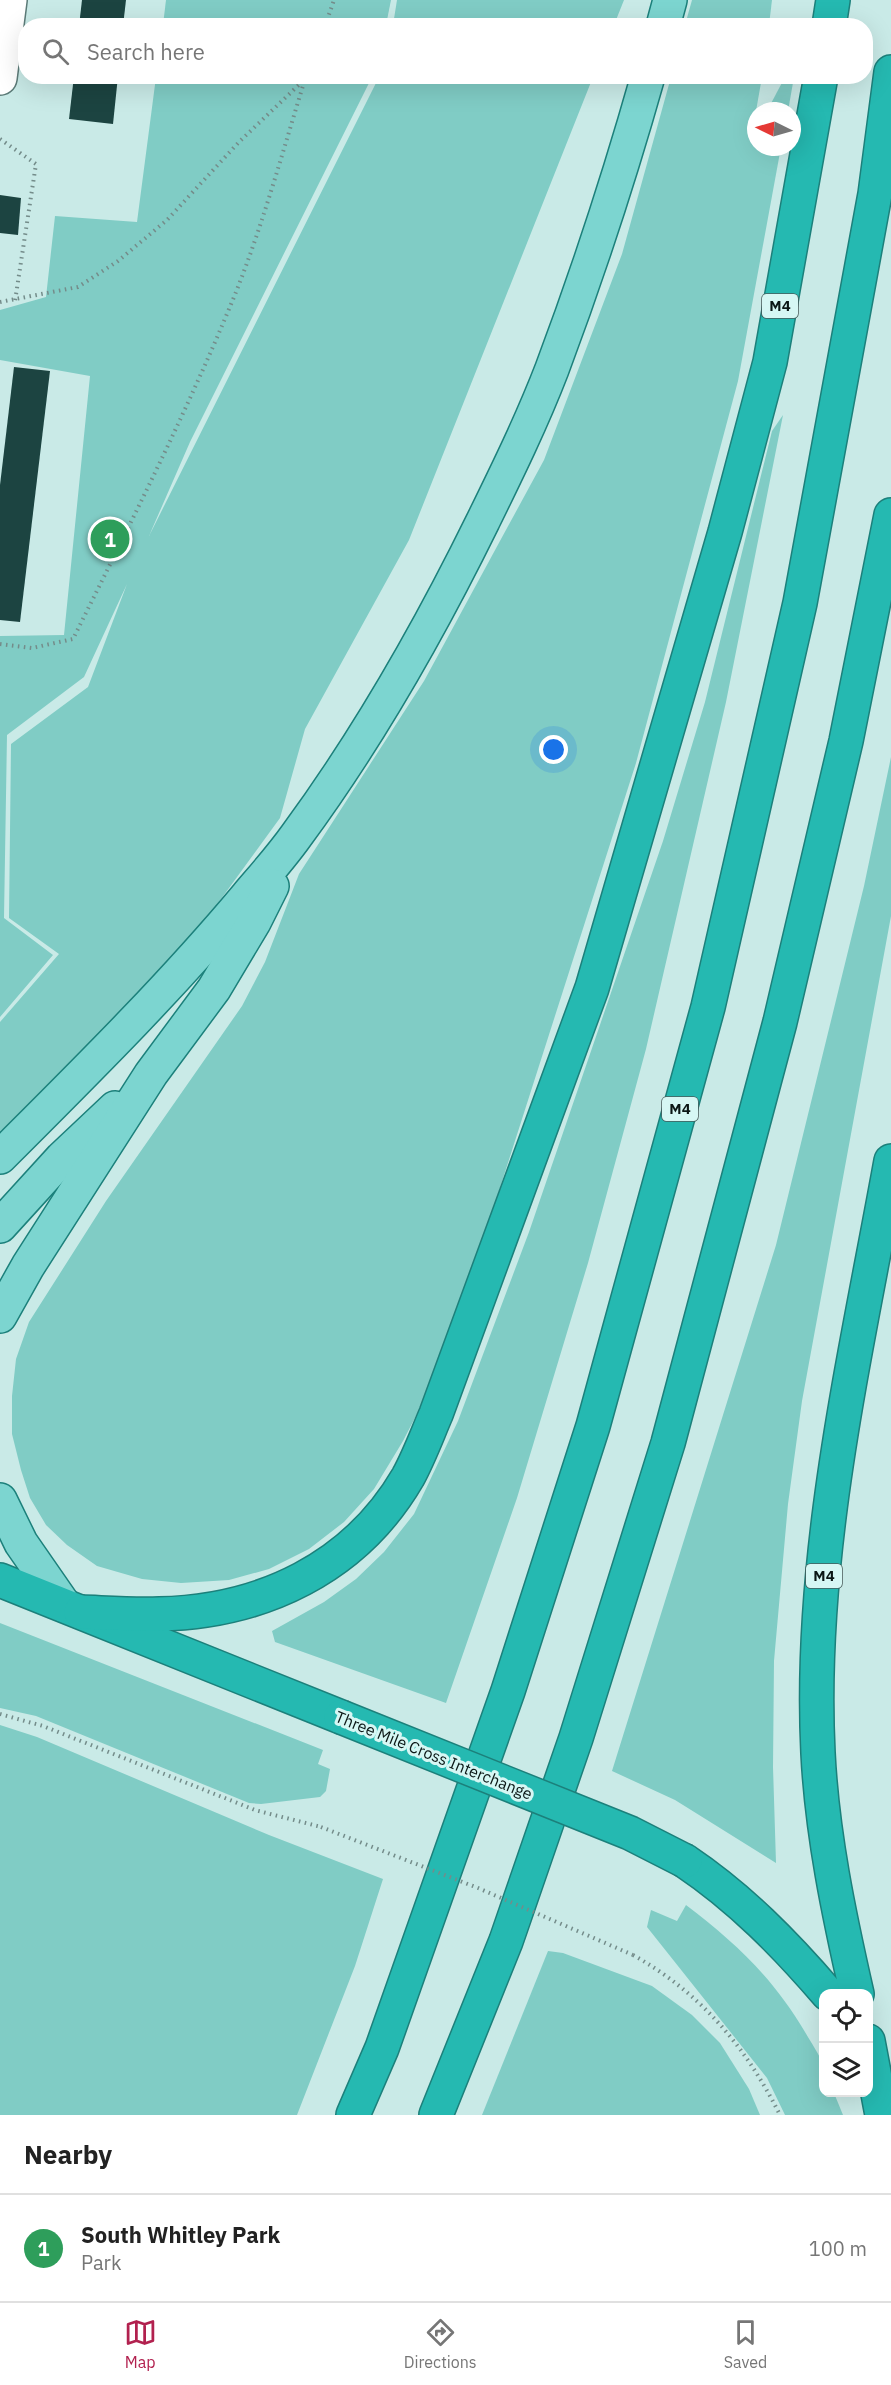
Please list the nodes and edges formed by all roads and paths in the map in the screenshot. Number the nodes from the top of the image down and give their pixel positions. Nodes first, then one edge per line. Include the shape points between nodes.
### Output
1 (10, 0) edge
2 (334, 0) edge
3 (670, 0) edge
4 (833, 0) edge
5 (328, 18) edge
6 (665, 18) edge
7 (830, 18) edge
8 (891, 72) edge
9 (0, 78) edge
10 (299, 84) edge
11 (304, 84) edge
12 (646, 84) edge
13 (819, 84) edge
14 (0, 139) edge
15 (15, 301) junction
16 (0, 302) edge
17 (891, 515) edge
18 (0, 644) edge
19 (295, 838) junction
20 (151, 1074) junction
21 (0, 1157) edge
22 (891, 1161) edge
23 (0, 1226) edge
24 (0, 1316) edge
25 (0, 1500) edge
26 (0, 1580) edge
27 (72, 1609) junction
28 (0, 1714) edge
29 (823, 1989) edge
30 (856, 1989) edge
31 (869, 2043) edge
32 (869, 2043) edge
33 (891, 2088) edge
34 (353, 2115) edge
35 (436, 2115) edge
36 (780, 2115) edge
37 (882, 2115) edge

1 - 9 street
2 - 5 path
3 - 6 main road
4 - 7 highway
8 - 34 highway, M4 via 875,194 801,603 708,1007 579,1470 500,1713 382,2048
10 - 15 path via 238,142 167,220 118,261 78,287
11 - 18 path via 280,168 235,295 185,410 74,639 32,648
12 - 19 main road via 594,255 502,483 408,666
13 - 27 highway, M4 via 770,362 725,532 592,988 441,1403 408,1477 384,1511 353,1544 295,1585 266,1596 200,1610 159,1614
14 - 15 path via 36,164
15 - 16 path
17 - 35 highway via 846,741 780,1022 668,1443 576,1738 506,1941
19 - 20 main road via 254,922 214,989
19 - 21 main road via 152,1005
20 - 23 main road via 62,1158
20 - 24 main road
22 - 30 highway, M4 via 836,1464 817,1681 821,1794 834,1884
25 - 27 main road via 21,1543
26 - 27 highway, Three Mile Cross Interchange
27 - 29 highway, Three Mile Cross Interchange, bridge via 630,1833 685,1861 726,1891 769,1929
28 - 36 path, bridge via 43,1726 255,1810 321,1827 478,1888 633,1955 717,2019 738,2043
31 - 33 highway
32 - 37 highway

